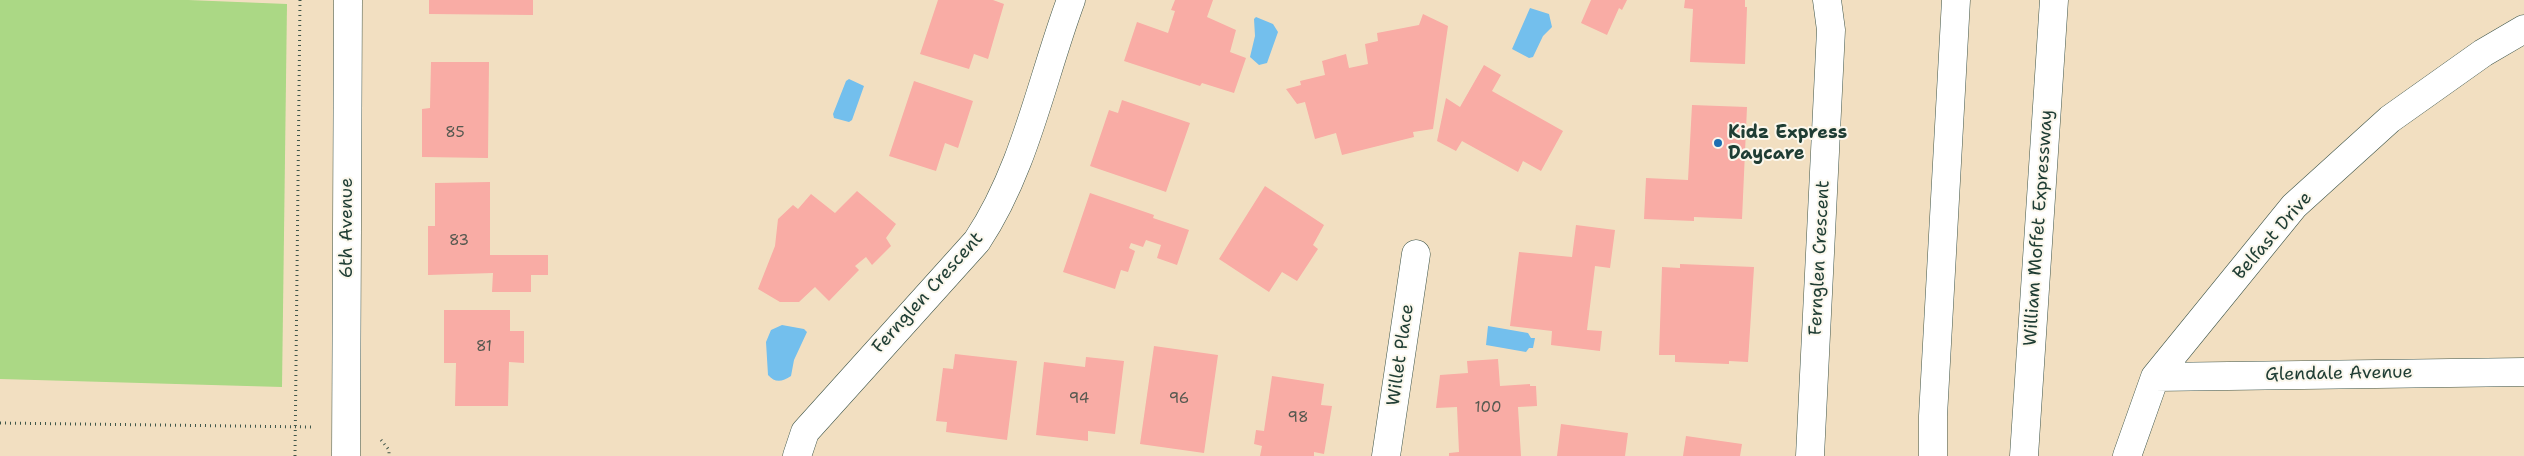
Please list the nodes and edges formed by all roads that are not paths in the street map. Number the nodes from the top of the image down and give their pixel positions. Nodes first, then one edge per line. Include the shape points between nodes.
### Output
1 (348, 0) edge
2 (1071, 0) edge
3 (1827, 0) edge
4 (1956, 0) edge
5 (2054, 0) edge
6 (2524, 29) edge
7 (1416, 254) dead end
8 (2524, 372) edge
9 (2155, 377) junction
10 (1933, 416) junction
11 (346, 456) edge
12 (796, 456) edge
13 (1386, 456) edge
14 (1810, 456) edge
15 (1920, 456) edge
16 (1933, 456) edge
17 (2024, 456) edge
18 (2127, 456) edge

1 - 11 street, 6th Avenue
2 - 12 street, Fernglen Crescent via 1017,162 993,217 977,241 804,432
3 - 14 street, Fernglen Crescent via 1832,30
4 - 10 street
5 - 17 street, William Moffet Expressway
6 - 9 street, Belfast Drive via 2482,53 2390,119 2294,206
7 - 13 street, Willet Place
8 - 9 street, Glendale Avenue
9 - 18 street, Belfast Drive
10 - 15 street
10 - 16 street

